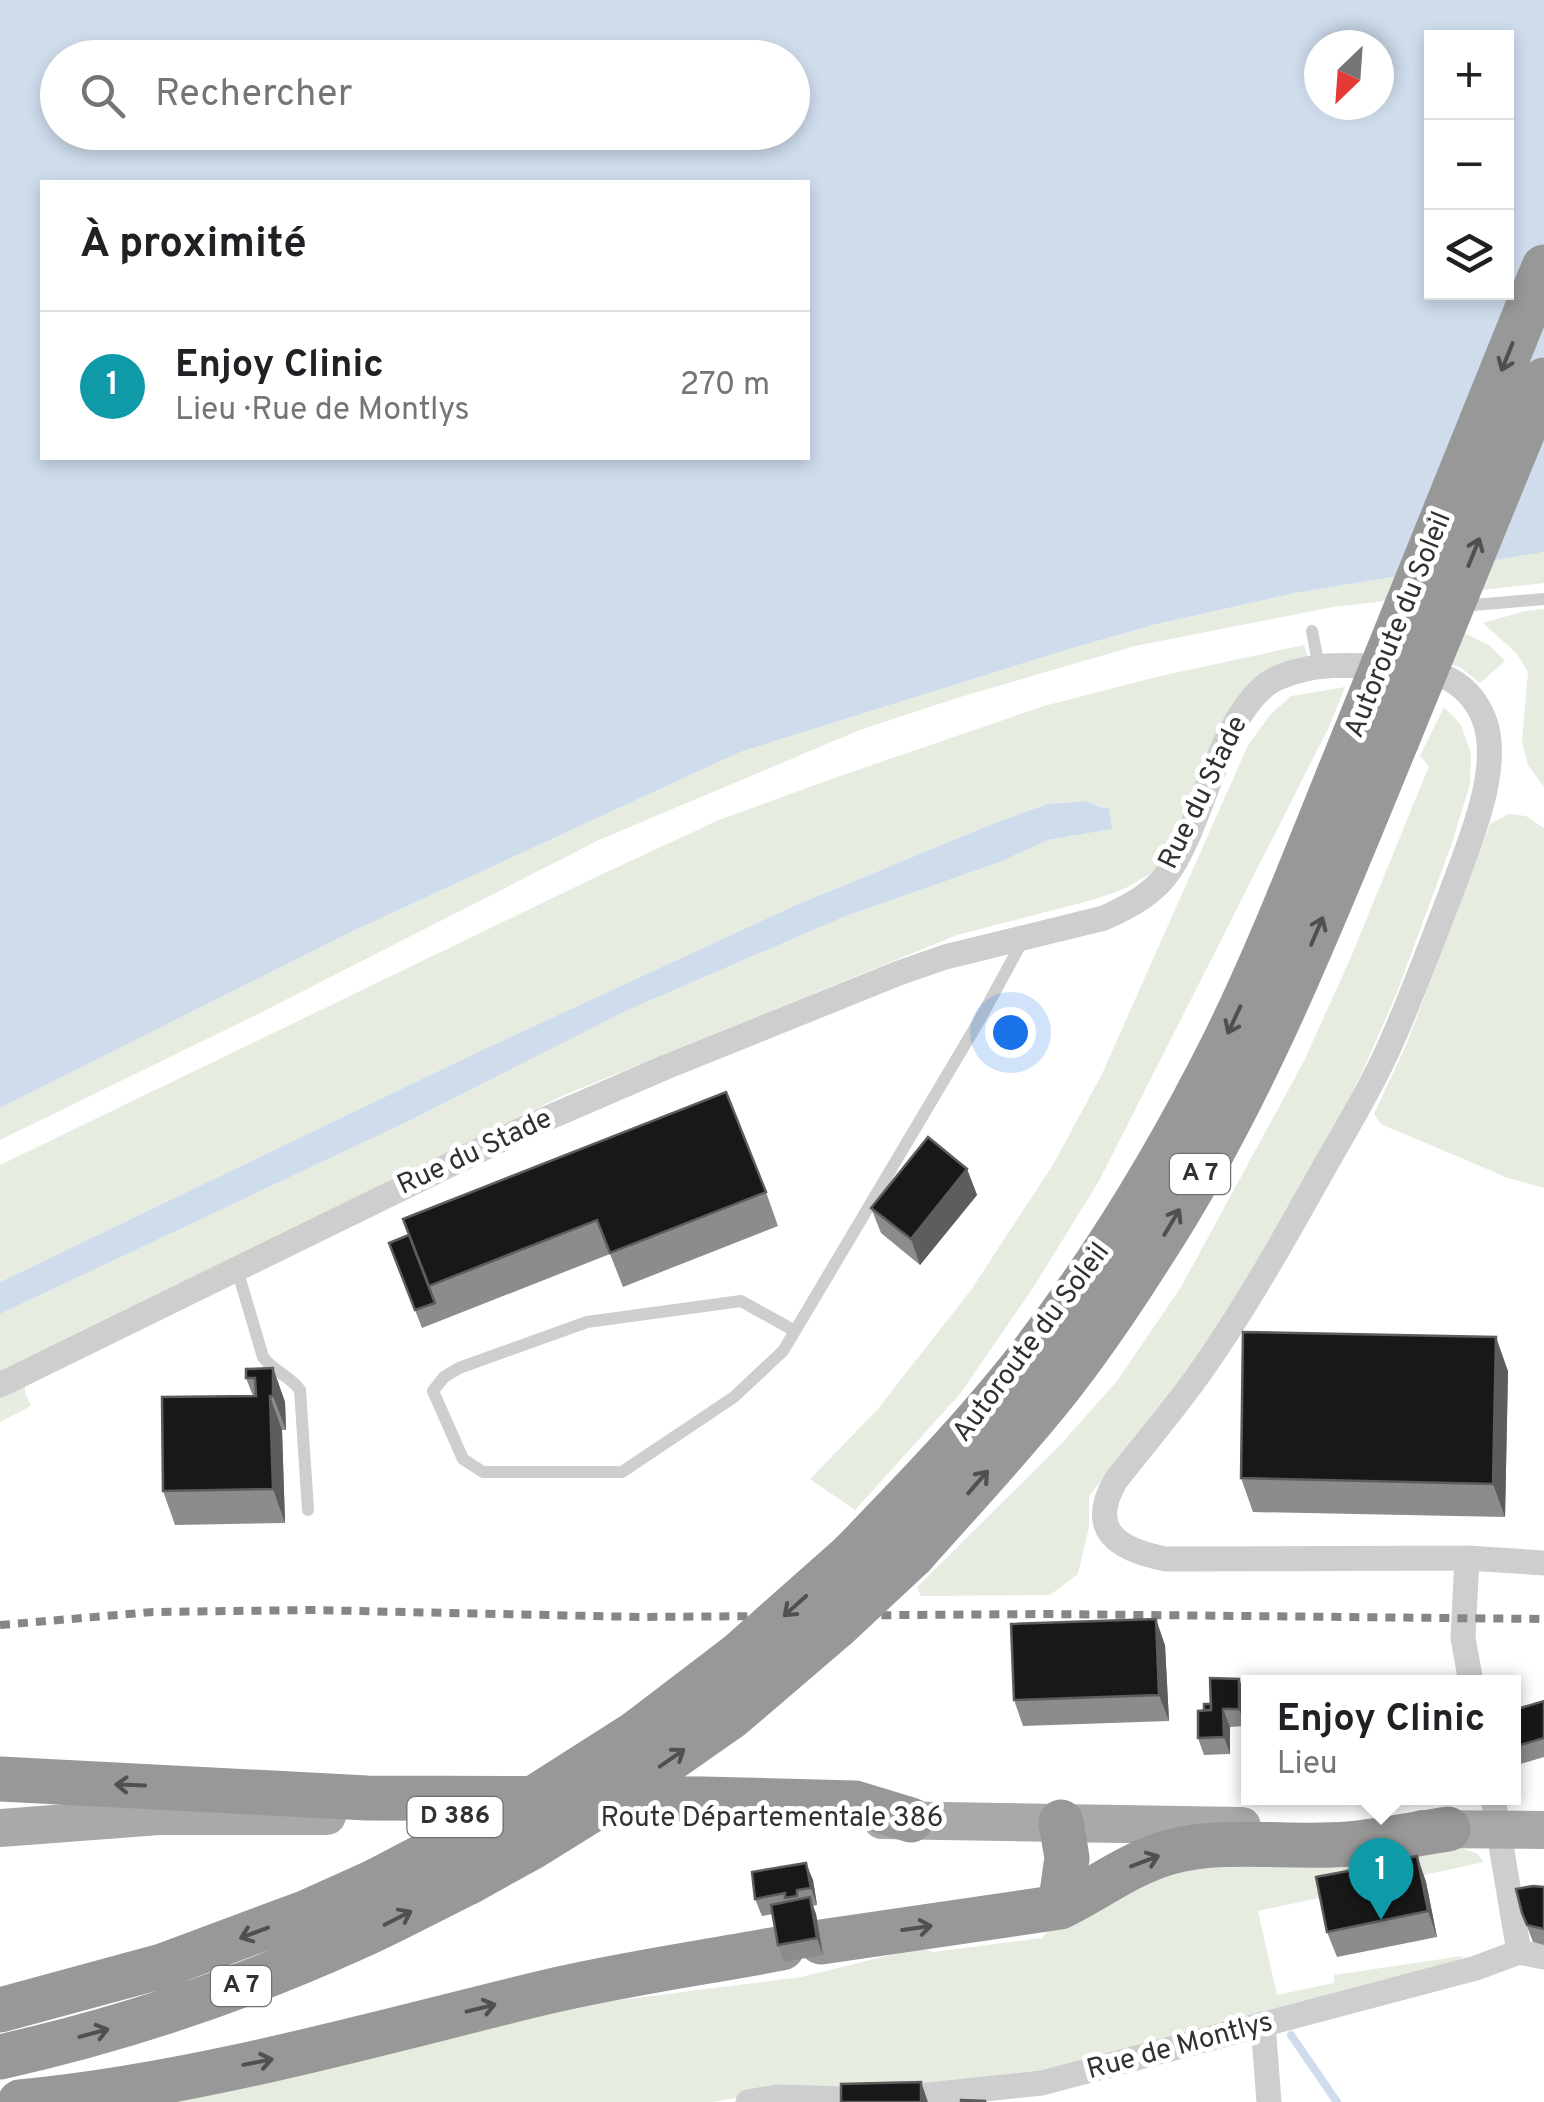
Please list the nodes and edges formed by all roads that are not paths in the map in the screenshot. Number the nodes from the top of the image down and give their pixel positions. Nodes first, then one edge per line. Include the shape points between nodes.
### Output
1 (1544, 267) edge
2 (1544, 380) edge
3 (1544, 599) edge
4 (1460, 606) dead end
5 (1312, 630) dead end
6 (1319, 667) junction
7 (1375, 738) junction
8 (1024, 938) junction
9 (237, 1269) junction
10 (795, 1331) junction
11 (0, 1385) edge
12 (308, 1510) dead end
13 (1467, 1558) junction
14 (1544, 1563) edge
15 (1470, 1675) edge
16 (0, 1780) edge
17 (1496, 1814) edge
18 (910, 1820) junction
19 (1061, 1822) junction
20 (0, 1828) edge
21 (1448, 1830) junction
22 (1544, 1830) edge
23 (1060, 1907) junction
24 (1532, 1954) edge
25 (0, 2010) edge
26 (1264, 2024) junction
27 (0, 2057) edge
28 (20, 2102) edge
29 (748, 2102) edge
30 (1269, 2102) edge

1 -> 7 highway, Autoroute du Soleil / A 7, bridge
7 -> 2 highway, Autoroute du Soleil / A 7, bridge
3 - 4 lane
5 - 6 lane
6 - 8 street, Rue du Stade via 1268,682 1248,706 1185,842 1146,896 1104,918
6 - 13 street, Rue du Stade via 1429,670 1456,681 1484,718 1490,747 1484,792 1385,1056 1276,1254 1203,1369 1116,1480 1104,1516 1108,1532 1123,1546 1166,1559
7 -> 25 highway, Autoroute du Soleil / A 7, bridge via 1292,889 1223,1044 1120,1227 1020,1369 852,1554 737,1656 636,1733 534,1798 307,1912 162,1966
27 -> 7 highway, Autoroute du Soleil / A 7, bridge via 172,2011 353,1940 469,1882 631,1786 732,1716 913,1554 1052,1395 1174,1219 1272,1034 1336,888
8 - 9 street, Rue du Stade via 899,973 666,1067
8 - 10 lane
9 - 11 street, Rue du Stade
9 - 12 lane via 263,1357 300,1390
10 - 10 lane via 734,1397 622,1472 471,1467 433,1391 459,1368 587,1322 741,1301
13 - 14 street, Rue du Stade
13 - 15 street via 1463,1638
18 -> 16 highway via 855,1804 367,1798
17 - 21 main road, Route Départementale 386 / D 386
17 - 22 main road, Route Départementale 386 / D 386
17 - 24 street
18 - 19 main road, Route Départementale 386 / D 386
18 - 20 main road, Route Départementale 386 / D 386 via 159,1816
19 - 21 main road, Route Départementale 386 / D 386
19 - 23 highway via 1067,1858
23 -> 21 highway via 1136,1863 1174,1851 1348,1844
28 -> 23 highway via 275,2059 548,1992
24 - 26 street, Rue de Montlys
26 - 29 street, Rue de Montlys via 1042,2083 881,2100 777,2096
26 - 30 street

